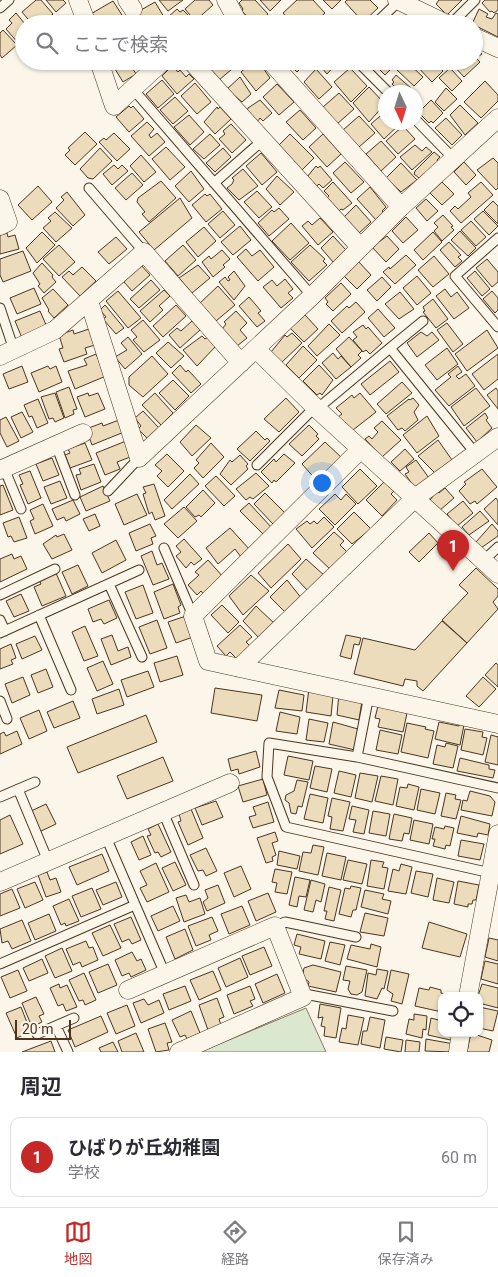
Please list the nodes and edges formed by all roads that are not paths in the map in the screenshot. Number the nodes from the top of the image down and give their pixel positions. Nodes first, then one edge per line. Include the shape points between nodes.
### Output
1 (9, 0) edge
2 (226, 0) edge
3 (475, 0) edge
4 (81, 1) edge
5 (398, 1) edge
6 (0, 8) edge
7 (85, 15) edge
8 (234, 15) edge
9 (384, 15) edge
10 (428, 15) edge
11 (461, 15) edge
12 (483, 40) edge
13 (498, 48) edge
14 (103, 70) edge
15 (154, 70) edge
16 (199, 70) edge
17 (278, 70) edge
18 (366, 70) edge
19 (381, 85) edge
20 (132, 89) junction
21 (498, 118) edge
22 (423, 127) edge
23 (263, 140) junction
24 (453, 158) junction
25 (214, 183) junction
26 (89, 188) dead end
27 (0, 199) edge
28 (400, 207) junction
29 (0, 226) edge
30 (498, 238) edge
31 (360, 247) junction
32 (144, 252) junction
33 (312, 296) junction
34 (89, 301) junction
35 (0, 308) edge
36 (423, 321) dead end
37 (498, 328) edge
38 (390, 348) junction
39 (256, 349) junction
40 (7, 353) edge
41 (241, 363) junction
42 (316, 408) junction
43 (83, 433) dead end
44 (498, 437) edge
45 (56, 445) junction
46 (361, 449) junction
47 (476, 454) junction
48 (139, 458) junction
49 (256, 465) dead end
50 (2, 469) edge
51 (108, 491) dead end
52 (75, 495) dead end
53 (415, 498) junction
54 (21, 509) dead end
55 (498, 547) edge
56 (164, 548) dead end
57 (483, 560) junction
58 (54, 569) dead end
59 (140, 570) dead end
60 (498, 574) edge
61 (109, 584) junction
62 (0, 595) edge
63 (39, 615) junction
64 (193, 616) junction
65 (0, 620) edge
66 (2, 632) edge
67 (142, 657) dead end
68 (239, 668) junction
69 (71, 690) dead end
70 (369, 694) junction
71 (0, 702) edge
72 (7, 719) dead end
73 (498, 724) edge
74 (357, 757) junction
75 (35, 782) dead end
76 (230, 783) dead end
77 (498, 788) edge
78 (18, 789) junction
79 (0, 797) edge
80 (163, 812) junction
81 (498, 834) edge
82 (106, 837) junction
83 (48, 862) junction
84 (491, 872) junction
85 (0, 882) edge
86 (194, 885) dead end
87 (135, 905) junction
88 (275, 926) junction
89 (356, 937) dead end
90 (0, 964) edge
91 (165, 974) junction
92 (128, 990) dead end
93 (469, 992) edge
94 (303, 997) junction
95 (393, 1011) dead end
96 (74, 1018) dead end
97 (56, 1026) junction
98 (37, 1034) dead end
99 (461, 1037) edge
100 (68, 1052) edge
101 (179, 1052) edge
102 (458, 1052) edge

1 - 6 lane
2 - 8 street
3 - 11 lane
4 - 7 street
5 - 9 lane
5 - 10 street
12 - 13 street
14 - 20 street via 114,106
15 - 20 street
16 - 23 street
17 - 28 street
18 - 19 lane
20 - 25 lane
21 - 24 street
22 - 24 lane
23 - 25 lane
23 - 31 street
24 - 28 street
25 - 33 lane
26 - 32 lane
27 - 29 street via 8,222
28 - 31 street
30 - 37 lane via 455,276
31 - 33 street
32 - 34 street
32 - 41 street
33 - 39 street
34 - 40 street via 55,330
34 - 48 street
35 - 40 lane
36 - 38 lane
38 - 42 lane
38 - 47 lane
39 - 41 street
39 - 42 street
41 - 48 street
42 - 46 street
42 - 49 lane
43 - 45 street
44 - 47 street
45 - 50 street
45 - 52 lane
46 - 53 street
46 - 64 street
47 - 53 street
48 - 51 lane
50 - 54 lane
53 - 57 street
53 - 68 street
55 - 57 lane
56 - 64 lane
57 - 60 street
58 - 62 lane
59 - 61 lane
61 - 63 lane
61 - 67 lane
63 - 66 lane
63 - 69 lane
64 - 68 street via 208,661
65 - 66 lane
68 - 70 street
70 - 73 street
70 - 74 lane
71 - 72 lane
74 - 77 lane
74 - 84 lane via 269,743 267,777 286,827
75 - 78 lane
76 - 80 street
78 - 79 lane
78 - 83 lane
80 - 82 street
80 - 86 lane
81 - 84 street
82 - 83 street
82 - 87 lane
83 - 85 street
84 - 93 street
87 - 90 lane
87 - 91 lane
88 - 89 lane via 285,922
88 - 91 street
88 - 94 street
91 - 92 street
94 - 95 lane via 310,995
94 - 101 street
96 - 97 lane
97 - 98 lane
97 - 100 lane
99 - 102 street

